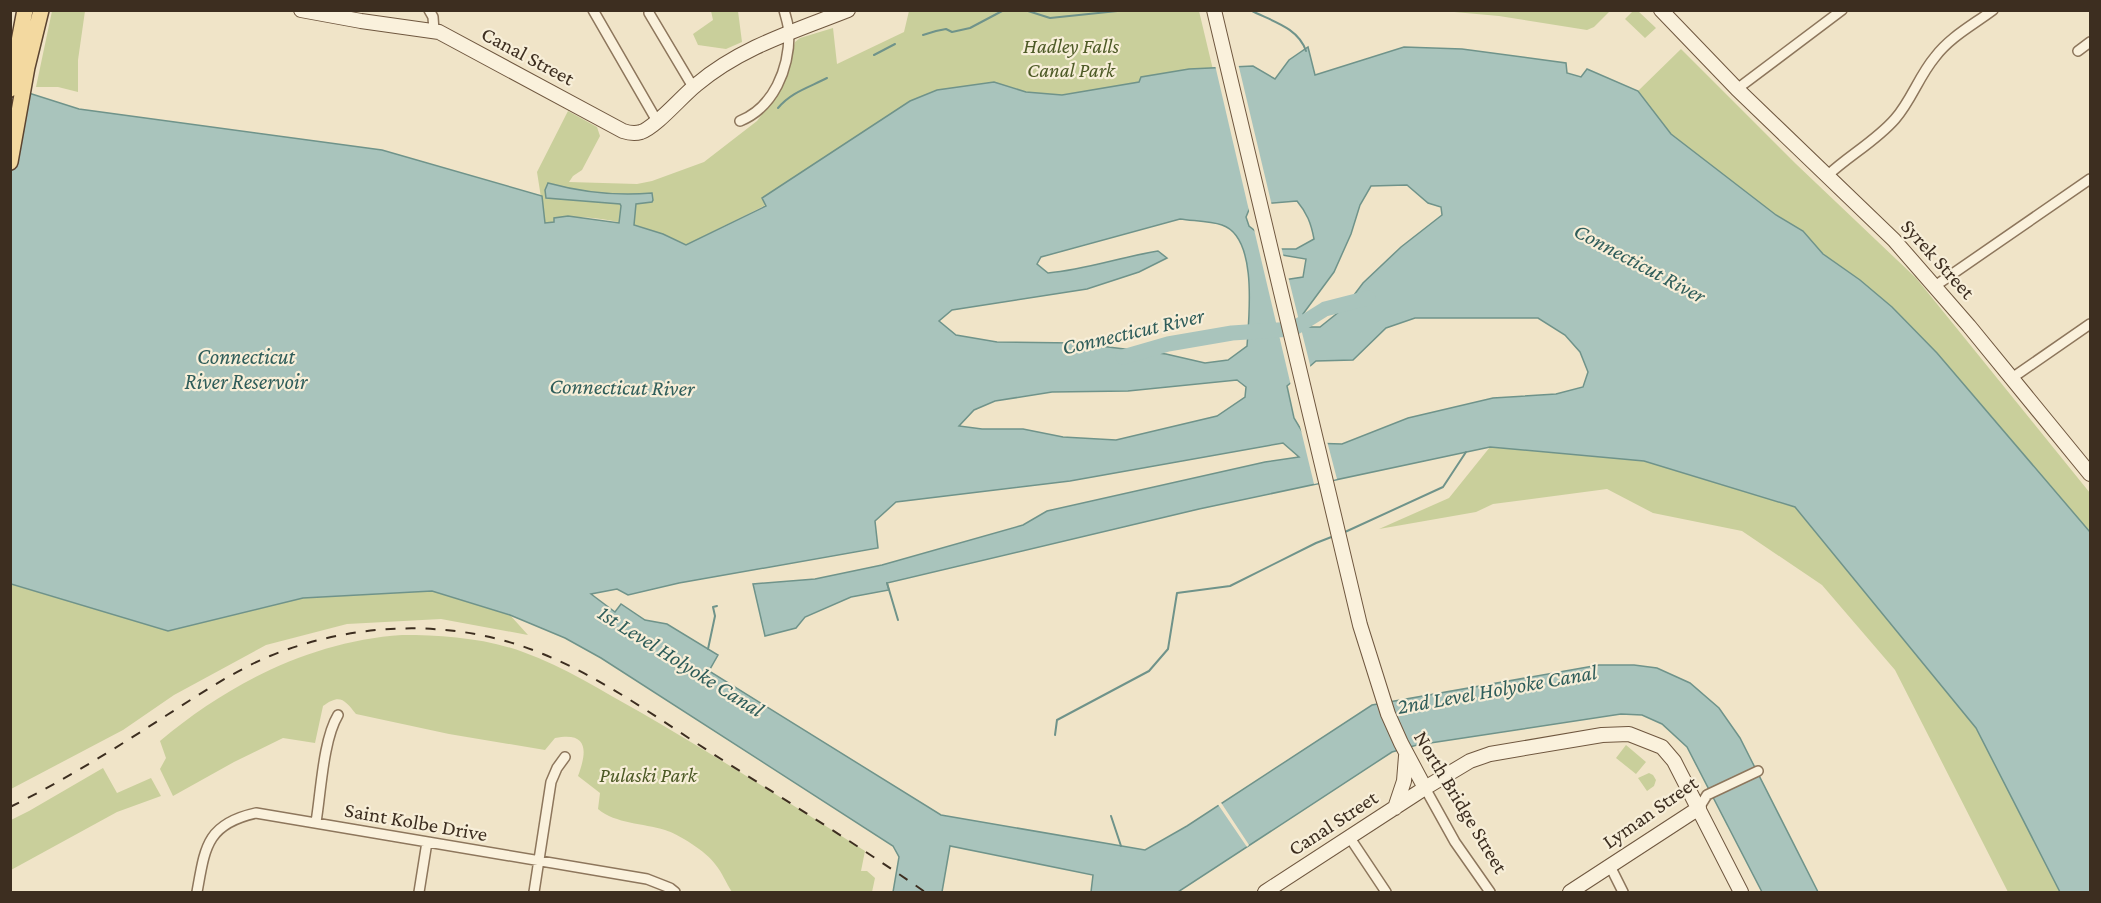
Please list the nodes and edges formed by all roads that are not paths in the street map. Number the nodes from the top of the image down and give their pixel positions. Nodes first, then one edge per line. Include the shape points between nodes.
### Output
1 (25, 10) edge
2 (41, 10) edge
3 (301, 10) edge
4 (429, 10) edge
5 (593, 10) edge
6 (784, 10) edge
7 (1214, 10) edge
8 (1661, 10) edge
9 (1842, 10) edge
10 (1993, 10) edge
11 (847, 11) edge
12 (649, 13) dead end
13 (434, 31) junction
14 (789, 32) junction
15 (2091, 42) edge
16 (2078, 51) dead end
17 (21, 66) junction
18 (693, 87) junction
19 (10, 89) edge
20 (1737, 89) junction
21 (657, 121) junction
22 (740, 121) dead end
23 (10, 162) edge
24 (1827, 176) junction
25 (2091, 179) edge
26 (1935, 286) junction
27 (2091, 324) edge
28 (2012, 378) junction
29 (2088, 465) edge
30 (338, 715) dead end
31 (1406, 753) junction
32 (565, 758) dead end
33 (1758, 771) dead end
34 (1425, 788) junction
35 (1395, 808) junction
36 (1699, 808) junction
37 (316, 822) junction
38 (1350, 838) junction
39 (427, 842) junction
40 (539, 862) junction
41 (1610, 866) junction
42 (1273, 890) edge
43 (197, 892) edge
44 (419, 892) edge
45 (534, 892) edge
46 (675, 892) edge
47 (1386, 892) edge
48 (1490, 892) edge
49 (1570, 892) edge
50 (1623, 892) edge
51 (1741, 892) edge

1 - 17 main road
2 - 17 main road
3 - 13 main road, Canal Street
4 - 13 street
5 - 21 street
6 - 14 street
7 - 31 main road, North Bridge Street via 1360,625 1388,714
8 - 20 main road, Syrek Street
9 - 20 street
10 - 24 street via 1936,54 1893,122
11 - 14 main road
12 - 18 street
13 - 21 main road, Canal Street via 623,131 638,133
14 - 18 main road via 739,56
14 - 22 street via 783,70 774,91 759,109
15 - 16 street
17 - 19 main road
17 - 23 main road
18 - 21 main road
20 - 24 main road, Syrek Street
24 - 26 main road, Syrek Street
25 - 26 street
26 - 28 main road, Syrek Street
27 - 28 street
28 - 29 main road, Syrek Street
30 - 37 street via 332,725
31 - 34 main road, North Bridge Street
31 - 35 main road via 1404,781
32 - 40 street via 551,782
33 - 36 street, Lyman Street via 1707,795
34 - 35 main road, Canal Street
34 - 36 main road, Canal Street via 1470,761 1490,754 1629,734 1662,747
34 - 48 street, North Bridge Street via 1455,842
35 - 38 main road, Canal Street
36 - 41 main road, Lyman Street
36 - 51 main road, Canal Street
37 - 39 street, Saint Kolbe Drive
37 - 43 street, Saint Kolbe Drive via 256,813 225,823 205,847
38 - 42 main road, Canal Street
38 - 47 street
39 - 40 street, Saint Kolbe Drive
39 - 44 street
40 - 45 street
40 - 46 street, Saint Kolbe Drive via 647,879
41 - 49 main road, Lyman Street
41 - 50 street

